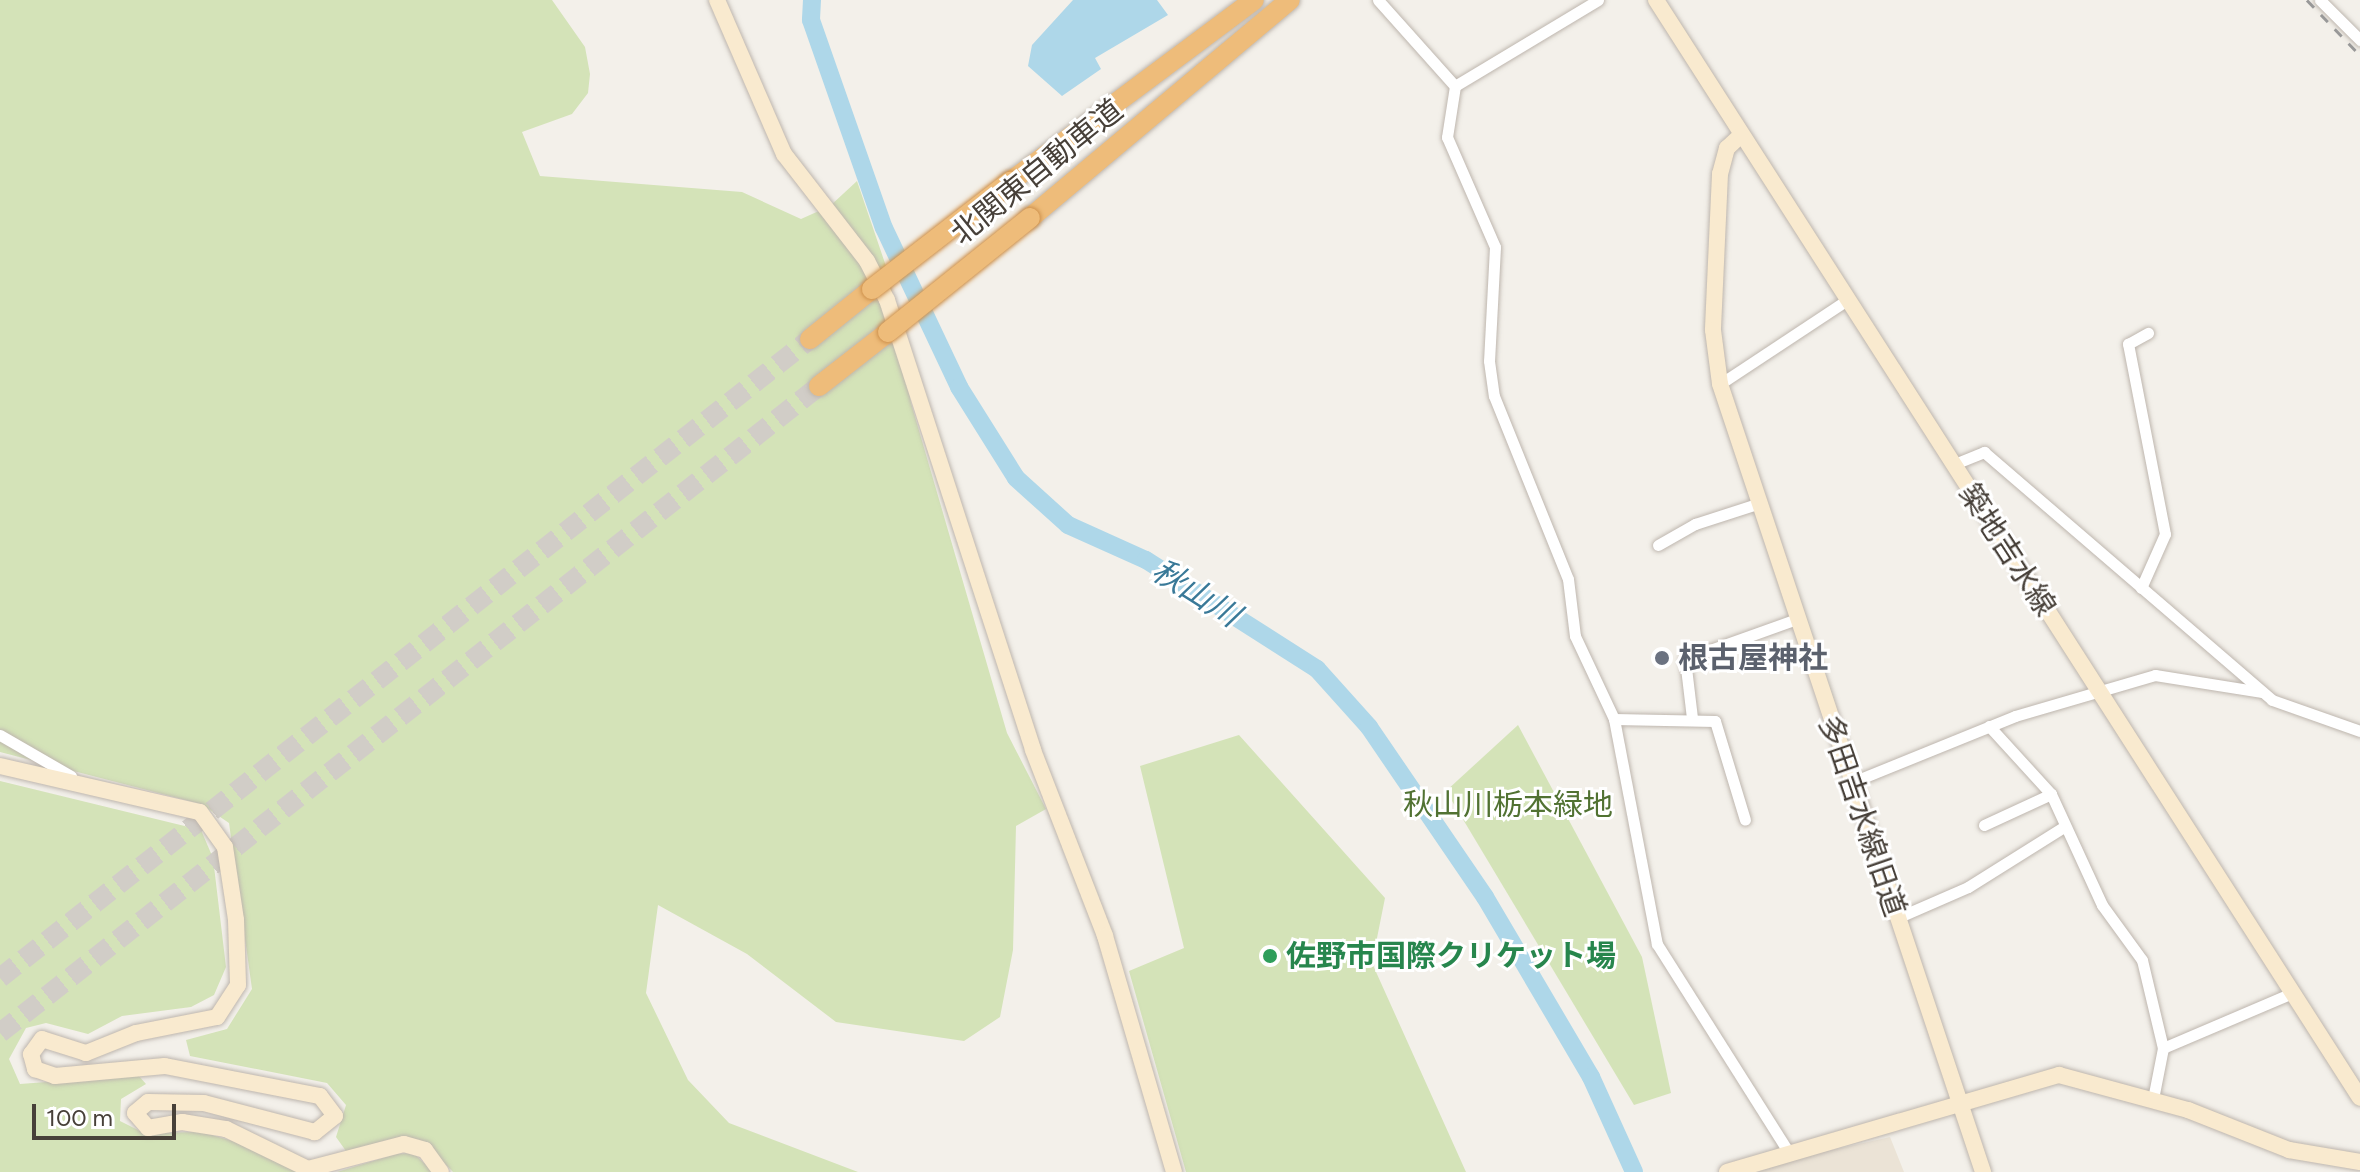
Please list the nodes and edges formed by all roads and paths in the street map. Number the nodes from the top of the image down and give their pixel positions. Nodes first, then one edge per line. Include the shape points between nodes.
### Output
1 (717, 0) edge
2 (1254, 0) edge
3 (1290, 0) edge
4 (1378, 0) edge
5 (1598, 0) edge
6 (1656, 0) edge
7 (2320, 0) edge
8 (2360, 40) edge
9 (1455, 86) junction
10 (1740, 136) junction
11 (1847, 300) junction
12 (2148, 333) dead end
13 (810, 339) tunnel mouth
14 (1720, 384) junction
15 (819, 386) tunnel mouth
16 (1952, 465) junction
17 (1757, 504) junction
18 (1658, 545) dead end
19 (2141, 588) junction
20 (1794, 620) junction
21 (2096, 689) junction
22 (2262, 692) junction
23 (1692, 718) junction
24 (1614, 719) junction
25 (1989, 726) junction
26 (2360, 731) edge
27 (0, 735) edge
28 (0, 766) edge
29 (1850, 783) junction
30 (2051, 794) junction
31 (119, 796) junction
32 (1745, 820) dead end
33 (1984, 825) dead end
34 (2062, 828) junction
35 (1897, 918) junction
36 (2292, 993) junction
37 (2163, 1048) junction
38 (2360, 1098) edge
39 (2153, 1099) junction
40 (1961, 1105) junction
41 (1788, 1151) junction
42 (2360, 1162) edge
43 (441, 1172) edge
44 (1174, 1172) edge
45 (1727, 1172) edge
46 (1983, 1172) edge

1 - 44 main road via 784,154 867,261 887,300 1033,750 1105,936
2 - 13 highway, 北関東自動車道, bridge
3 - 15 highway, 北関東自動車道, bridge
4 - 9 street
5 - 9 street
6 - 10 main road, 築地吉水線
7 - 8 street
9 - 24 street via 1444,120 1450,149 1495,247 1489,361 1494,396 1568,579 1575,636
10 - 11 main road, 築地吉水線
10 - 14 main road, 多田吉水線旧道 via 1727,148 1720,174 1713,330
11 - 14 street
11 - 16 main road, 築地吉水線
12 - 19 street via 2128,344 2165,534
14 - 17 main road, 多田吉水線旧道
16 - 19 street via 1984,452
16 - 21 main road, 築地吉水線
17 - 18 street via 1695,524
17 - 20 main road, 多田吉水線旧道
19 - 22 street
20 - 23 street via 1685,659
20 - 29 main road, 多田吉水線旧道
21 - 22 street via 2155,675
21 - 25 street
21 - 36 main road, 築地吉水線
22 - 26 street via 2292,711
23 - 24 street
23 - 32 street via 1715,721
24 - 41 street via 1657,944
25 - 29 street
25 - 30 street
27 - 31 street via 36,761
28 - 31 main road
29 - 35 main road, 多田吉水線旧道
30 - 33 street
30 - 34 street
31 - 43 main road via 200,812 218,829 236,920 238,985 217,1017 191,1027 136,1033 86,1053 42,1039 31,1054 35,1069 55,1076 165,1066 320,1096 335,1116 315,1132 204,1103 148,1102 135,1113 148,1128 182,1122 226,1129 308,1169 404,1144 425,1150
34 - 35 street via 1968,887
34 - 37 street via 2113,925 2142,960
35 - 40 main road, 多田吉水線旧道
36 - 37 street
36 - 38 main road, 築地吉水線
37 - 39 street
39 - 40 main road via 2059,1075
39 - 42 main road via 2289,1150
40 - 41 main road
40 - 46 main road, 多田吉水線旧道
41 - 45 main road

